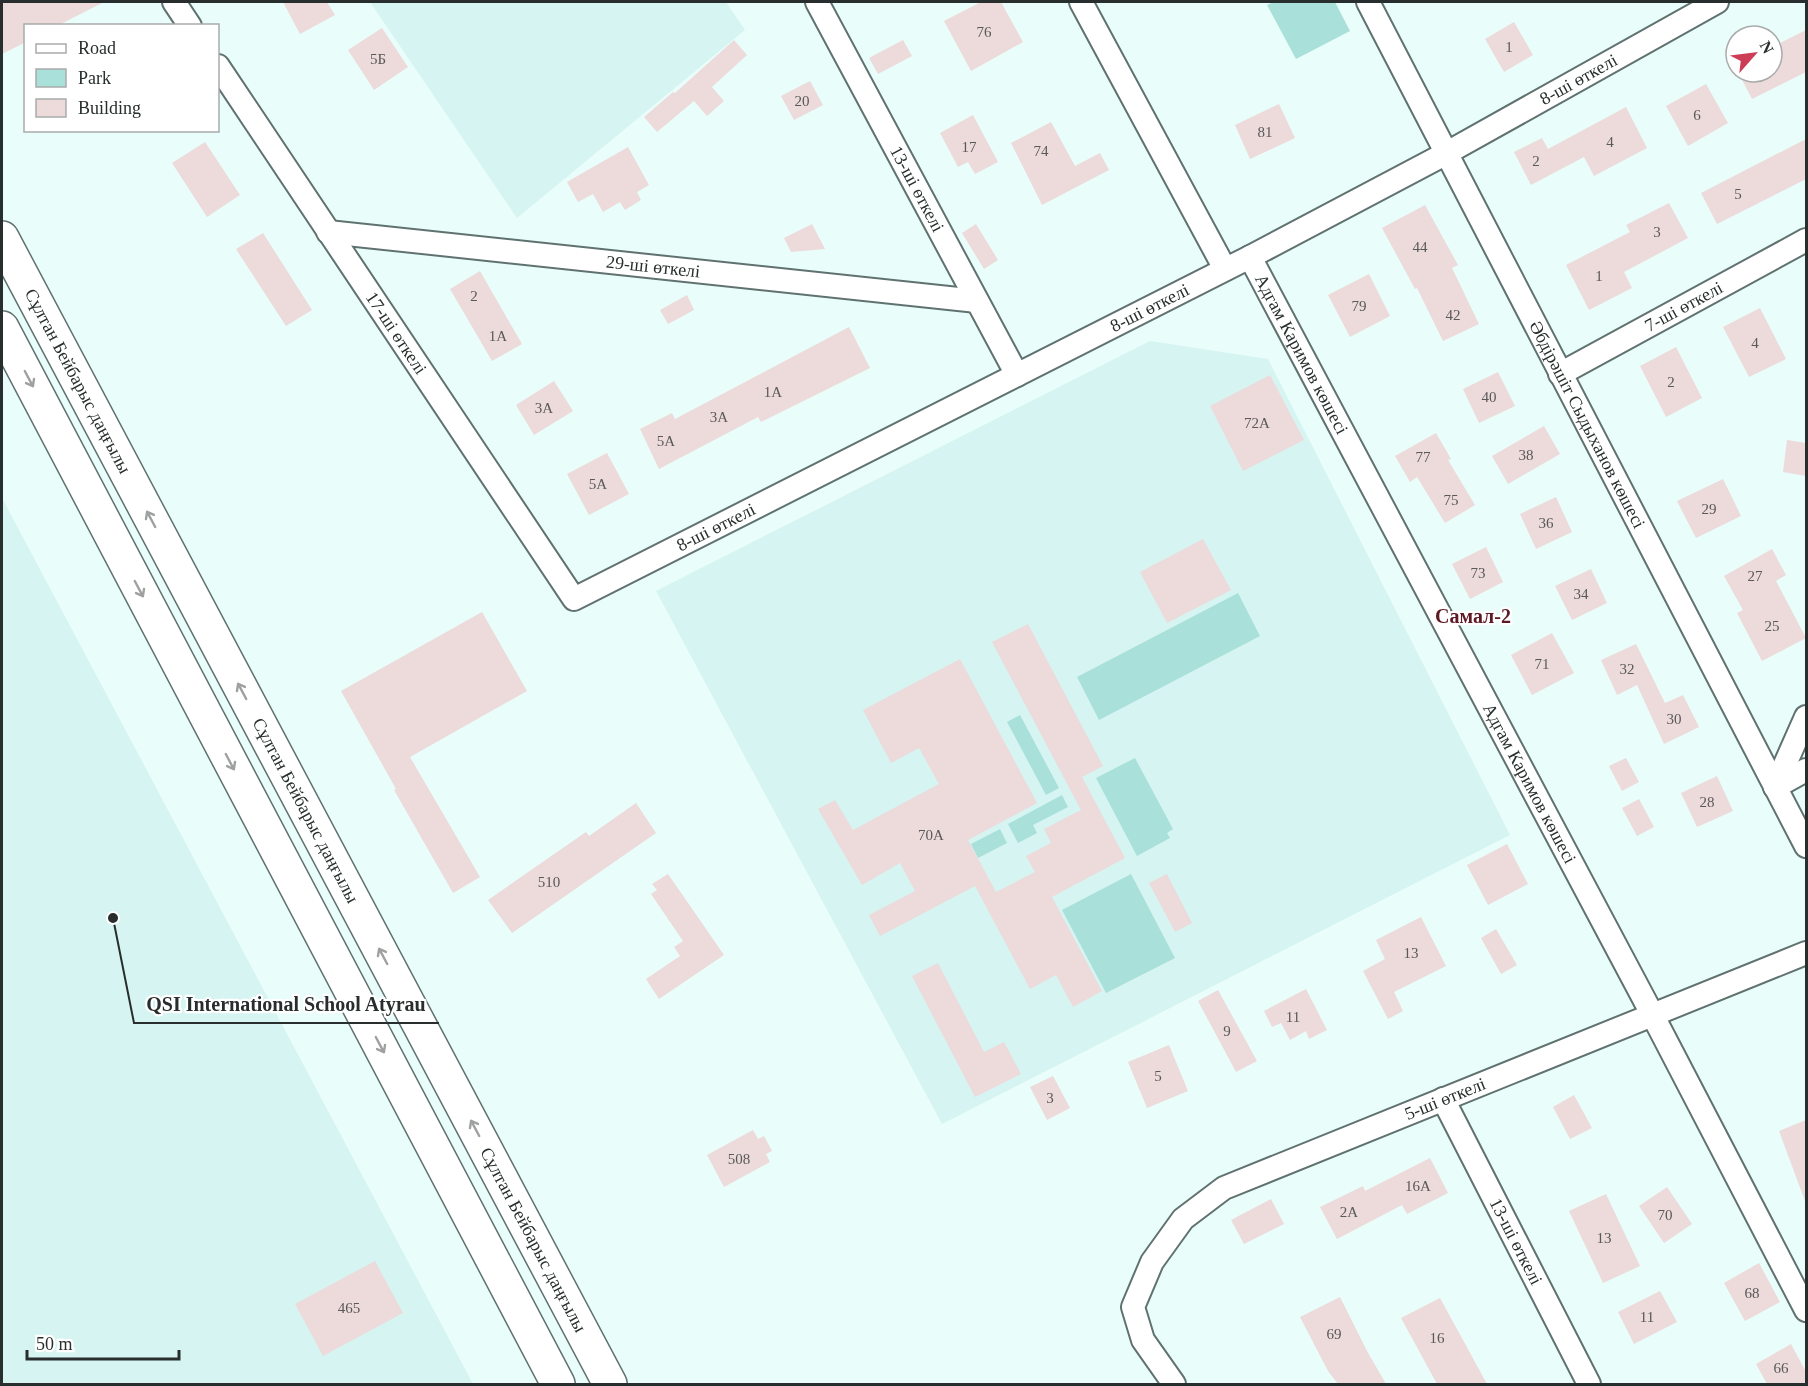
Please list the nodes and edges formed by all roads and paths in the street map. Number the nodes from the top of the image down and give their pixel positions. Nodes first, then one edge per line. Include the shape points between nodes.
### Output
1 (174, 2) edge
2 (818, 2) edge
3 (1081, 2) edge
4 (1368, 2) edge
5 (1717, 2) edge
6 (189, 24) edge
7 (219, 68) edge
8 (1445, 154) junction
9 (328, 232) junction
10 (2, 238) edge
11 (1806, 240) edge
12 (1250, 257) junction
13 (1225, 269) junction
14 (977, 301) junction
15 (2, 328) edge
16 (1560, 374) junction
17 (1017, 375) junction
18 (574, 599) joint
19 (1806, 717) edge
20 (1806, 770) edge
21 (1775, 787) junction
22 (1806, 846) edge
23 (1806, 953) edge
24 (1652, 1014) junction
25 (1443, 1099) junction
26 (1806, 1310) edge
27 (558, 1384) edge
28 (610, 1384) edge
29 (1173, 1384) edge
30 (1589, 1384) edge

1 - 6 street
2 - 14 street, 13-ші өткелі
3 - 13 street, Адгам Каримов көшесі
4 - 8 street, Әбдірәшіт Сыдыханов көшесі
5 - 8 street, 8-ші өткелі
7 - 9 street, 17-ші өткелі
8 - 12 street, 8-ші өткелі
8 - 16 street, Әбдірәшіт Сыдыханов көшесі
9 - 14 street, 29-ші өткелі
9 - 18 street, 17-ші өткелі
28 -> 10 main road, Сұлтан Бейбарыс даңғылы
11 - 16 street, 7-ші өткелі
12 - 13 street, 8-ші өткелі
12 - 24 street, Адгам Каримов көшесі
13 - 17 street, 8-ші өткелі
14 - 17 street, 13-ші өткелі
15 -> 27 main road
16 - 21 street, Әбдірәшіт Сыдыханов көшесі
17 - 18 street, 8-ші өткелі
19 - 21 street
20 - 21 street
21 - 22 street, Әбдірәшіт Сыдыханов көшесі
23 - 24 street, 5-ші өткелі
24 - 25 street, 5-ші өткелі
24 - 26 street, Адгам Каримов көшесі
25 - 29 street, 5-ші өткелі via 1224,1188 1183,1220 1152,1263 1133,1307 1143,1340
25 - 30 street, 13-ші өткелі

